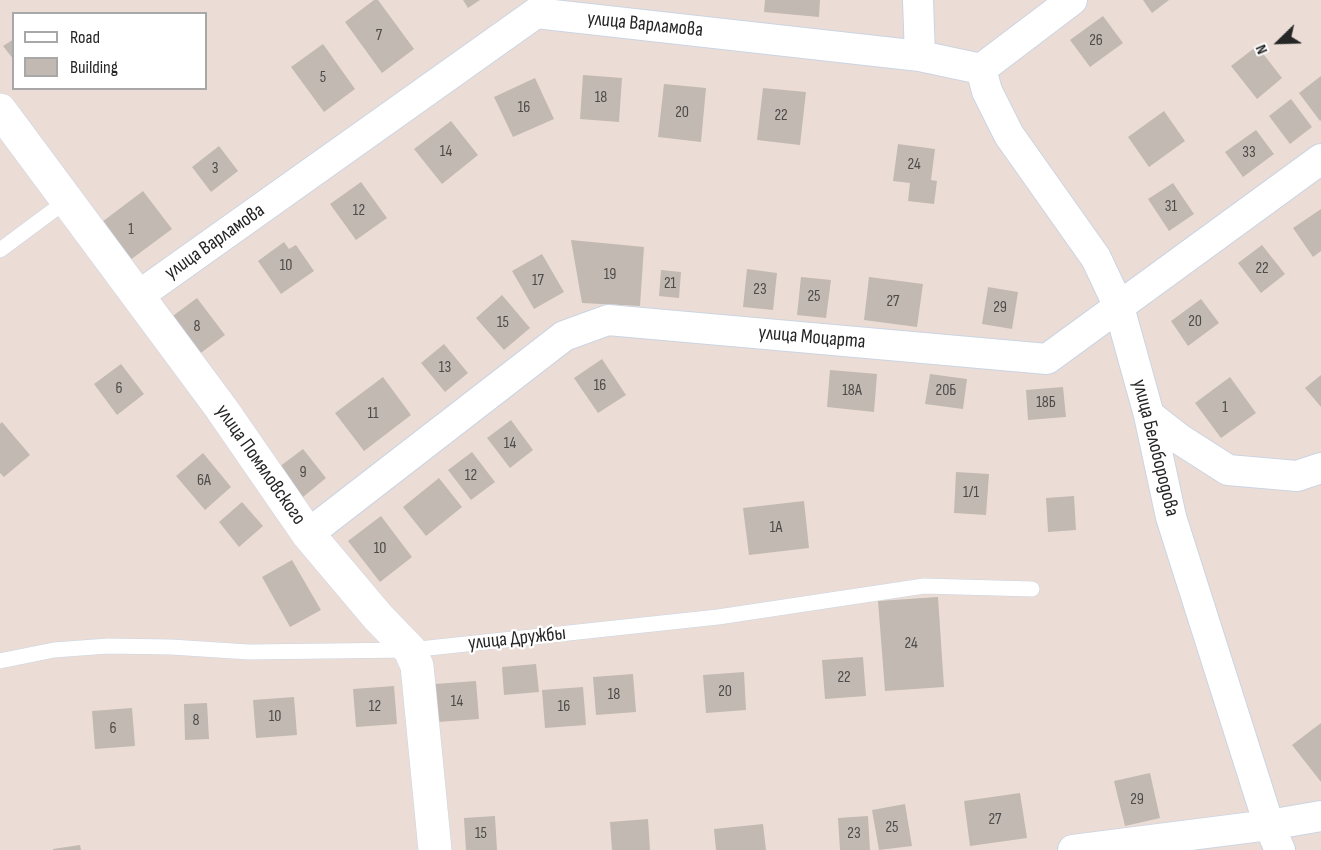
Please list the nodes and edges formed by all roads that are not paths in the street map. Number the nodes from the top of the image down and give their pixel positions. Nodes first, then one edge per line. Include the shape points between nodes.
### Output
1 (918, 0) edge
2 (1072, 0) edge
3 (920, 56) junction
4 (981, 69) junction
5 (0, 110) edge
6 (1321, 159) edge
7 (66, 201) junction
8 (0, 250) edge
9 (138, 296) junction
10 (1119, 307) junction
11 (1149, 416) junction
12 (1321, 468) edge
13 (308, 534) junction
14 (1032, 589) dead end
15 (410, 650) junction
16 (0, 661) edge
17 (1321, 816) edge
18 (1274, 837) edge
19 (435, 850) edge
20 (1073, 850) edge

1 - 3 street
2 - 4 street
3 - 4 street, улица Варламова
3 - 9 street, улица Варламова via 536,13
4 - 10 street, улица Белобородова via 987,91 1009,135 1096,258
5 - 7 street, улица Помяловского
6 - 10 street, улица Моцарта
7 - 8 lane
7 - 9 street, улица Помяловского
9 - 13 street, улица Помяловского
10 - 11 street, улица Белобородова
10 - 13 street, улица Моцарта via 1047,359 608,320 564,336
11 - 12 street via 1228,470 1297,476
11 - 18 street, улица Белобородова via 1171,517
13 - 15 street, улица Помяловского
14 - 15 lane, улица Дружбы via 924,586 718,617
15 - 16 lane, улица Дружбы via 249,652 108,646 54,650
15 - 19 street, улица Помяловского via 417,666
17 - 18 street
18 - 20 street

